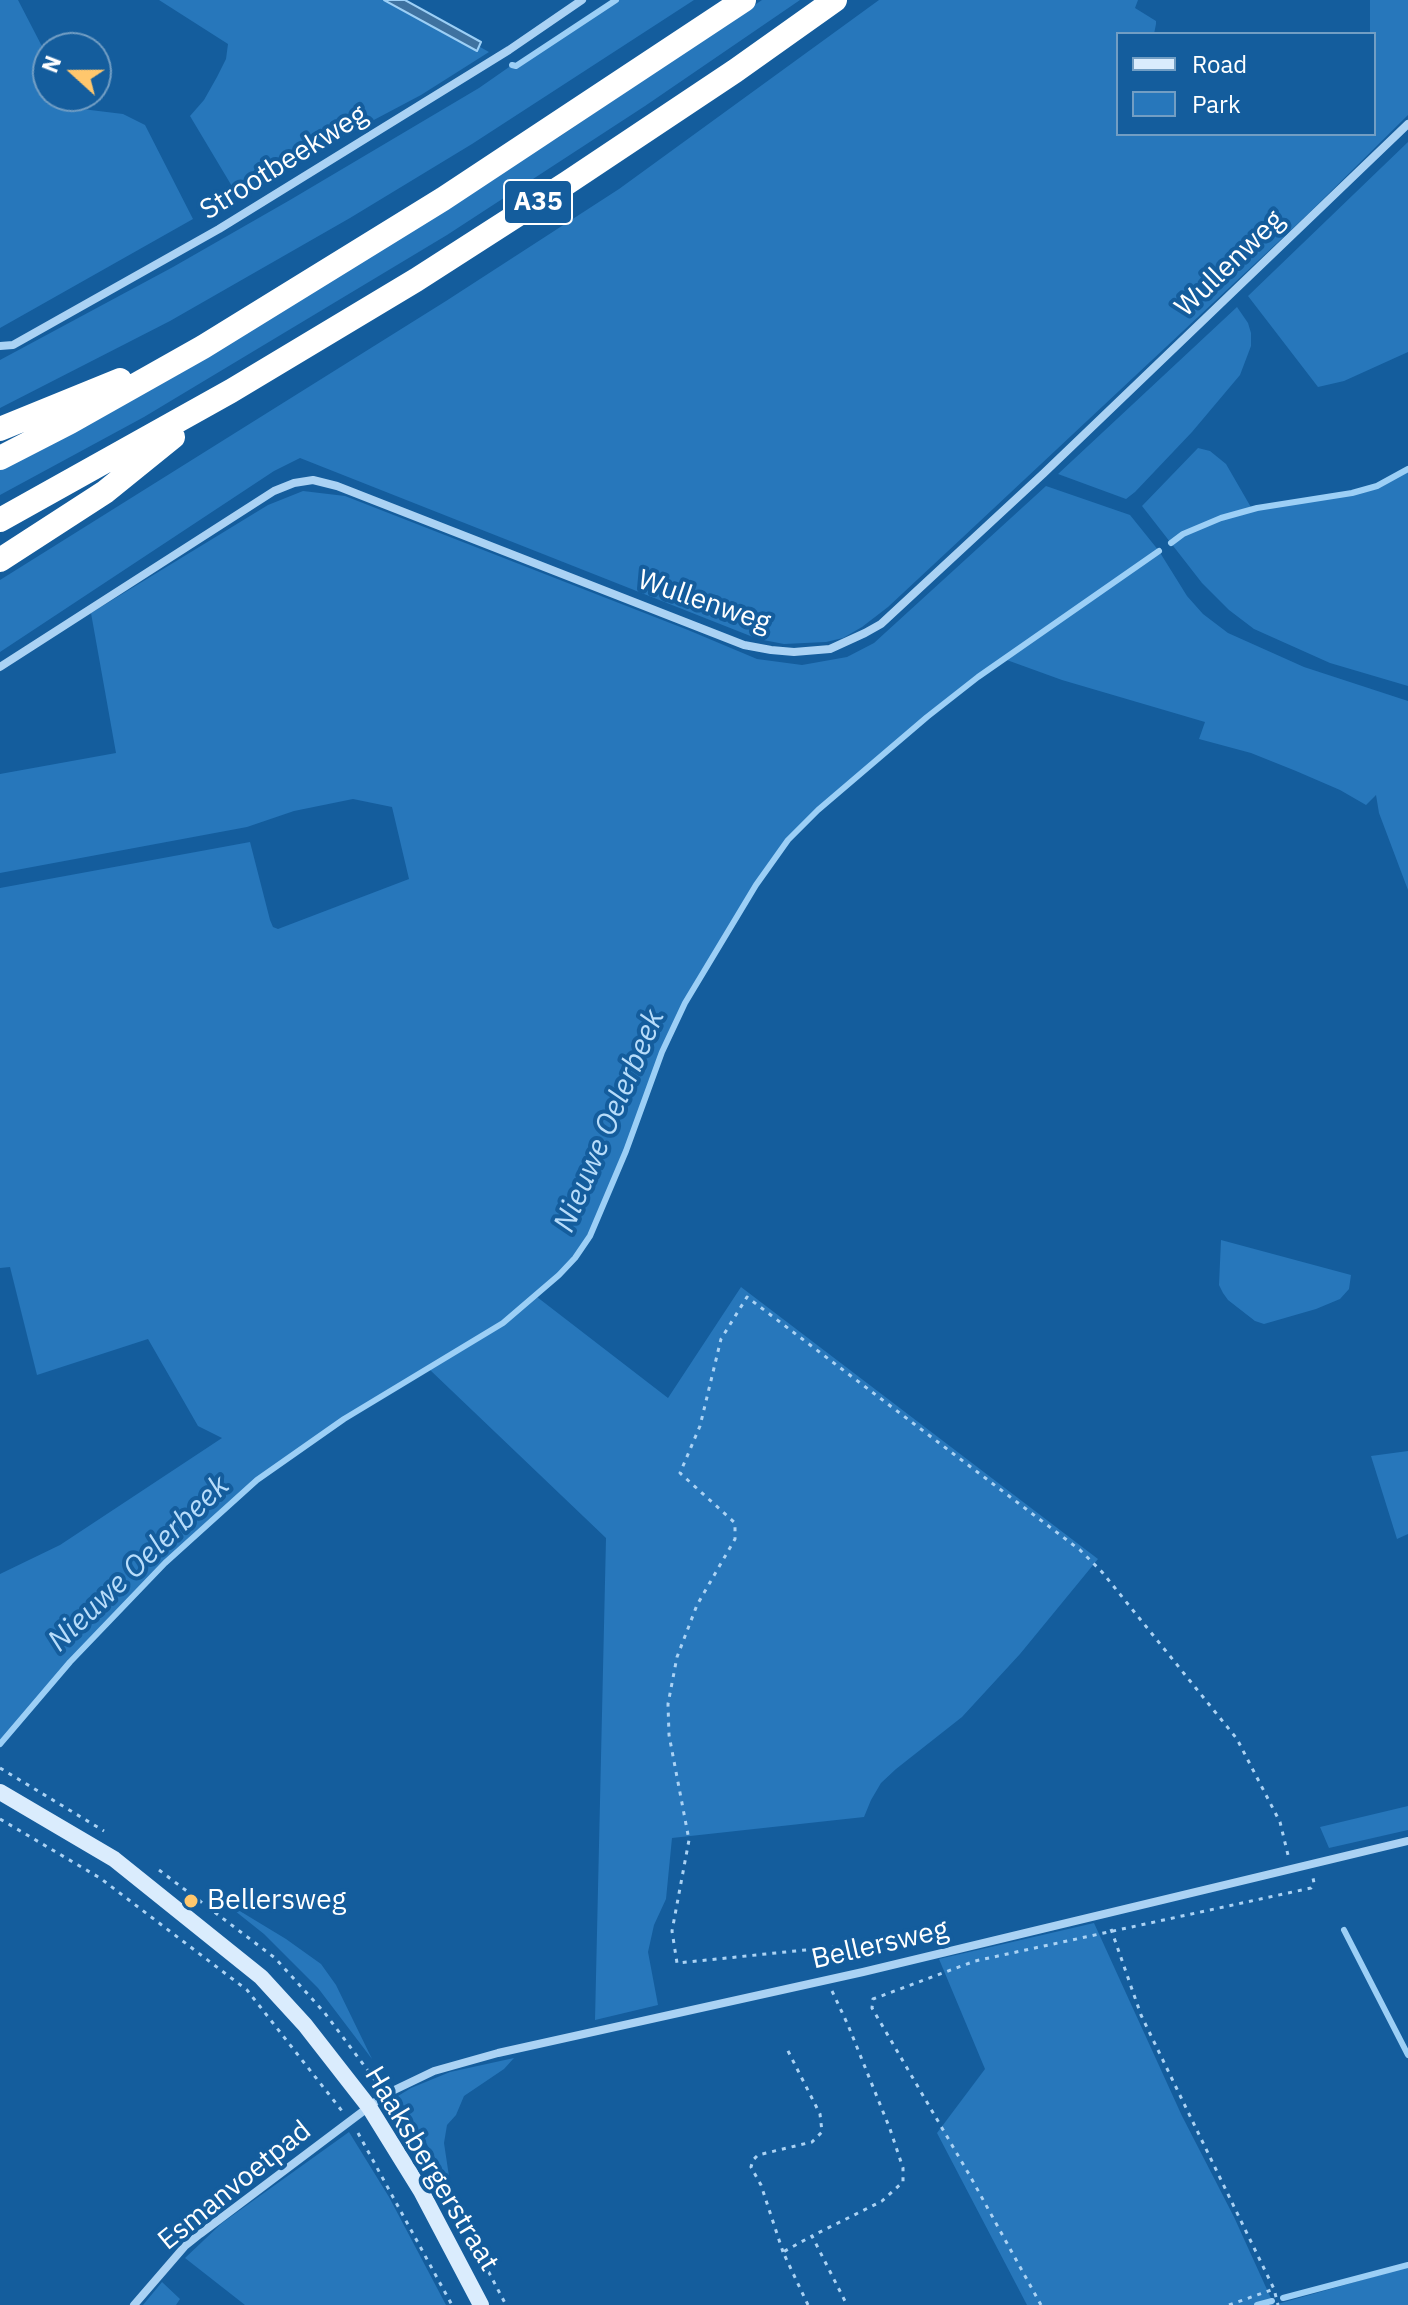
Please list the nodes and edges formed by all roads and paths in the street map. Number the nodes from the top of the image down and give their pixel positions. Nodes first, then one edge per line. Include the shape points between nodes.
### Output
1 (582, 0) edge
2 (744, 0) edge
3 (835, 0) edge
4 (1408, 124) edge
5 (0, 346) edge
6 (203, 347) junction
7 (231, 391) junction
8 (0, 429) edge
9 (0, 458) edge
10 (0, 520) edge
11 (0, 560) edge
12 (0, 667) edge
13 (0, 1792) edge
14 (0, 1819) edge
15 (1408, 1841) edge
16 (1309, 1863) junction
17 (1292, 1867) junction
18 (1106, 1913) junction
19 (1111, 1930) junction
20 (863, 1972) junction
21 (827, 1981) junction
22 (786, 2047) dead end
23 (386, 2094) junction
24 (369, 2107) junction
25 (351, 2122) junction
26 (812, 2236) junction
27 (783, 2252) junction
28 (1274, 2289) junction
29 (134, 2305) edge
30 (452, 2305) edge
31 (481, 2305) edge
32 (506, 2305) edge
33 (808, 2305) edge
34 (847, 2305) edge
35 (1041, 2305) edge
36 (1229, 2305) edge
37 (1278, 2305) edge

1 - 5 street, Strootbeekweg via 219,229 13,345
2 - 6 highway, A35 via 443,199
3 - 7 highway, A35 via 567,183
4 - 12 street, Wullenweg via 881,624 830,649 794,652 744,645 313,480 274,491
6 - 8 highway, A35
6 - 9 highway, A35
7 - 10 highway, A35
7 - 11 highway, A35 via 105,492
13 - 24 main road, Haaksbergerstraat via 114,1859 261,1977
14 - 25 path, Haaksbergerstraat via 100,1878 247,1990
15 - 16 street, Bellersweg
16 - 17 street, Bellersweg
16 - 19 path via 1311,1888
17 - 18 street, Bellersweg
17 - 20 path via 1280,1822 1237,1739 1102,1572 747,1297 721,1339 700,1426 680,1473 735,1523 735,1539 697,1605 677,1657 668,1704 689,1840 672,1931 677,1963 835,1947 858,1955
18 - 19 path
18 - 20 street, Bellersweg
19 - 28 path via 1141,2015
19 - 35 path via 975,1961 873,1999 872,2008
20 - 21 street, Bellersweg
21 - 23 street, Bellersweg via 452,2065
21 - 26 path via 890,2129 903,2182 882,2201
22 - 27 path via 820,2114 822,2132 812,2142 753,2160 751,2167
23 - 24 street, Bellersweg
23 - 32 path via 451,2200
24 - 25 street, Esmanvoetpad
24 - 31 main road, Haaksbergerstraat
25 - 29 street, Esmanvoetpad via 185,2246
25 - 30 path, Haaksbergerstraat
26 - 27 path
26 - 34 path
27 - 33 path
28 - 36 path
28 - 37 path

